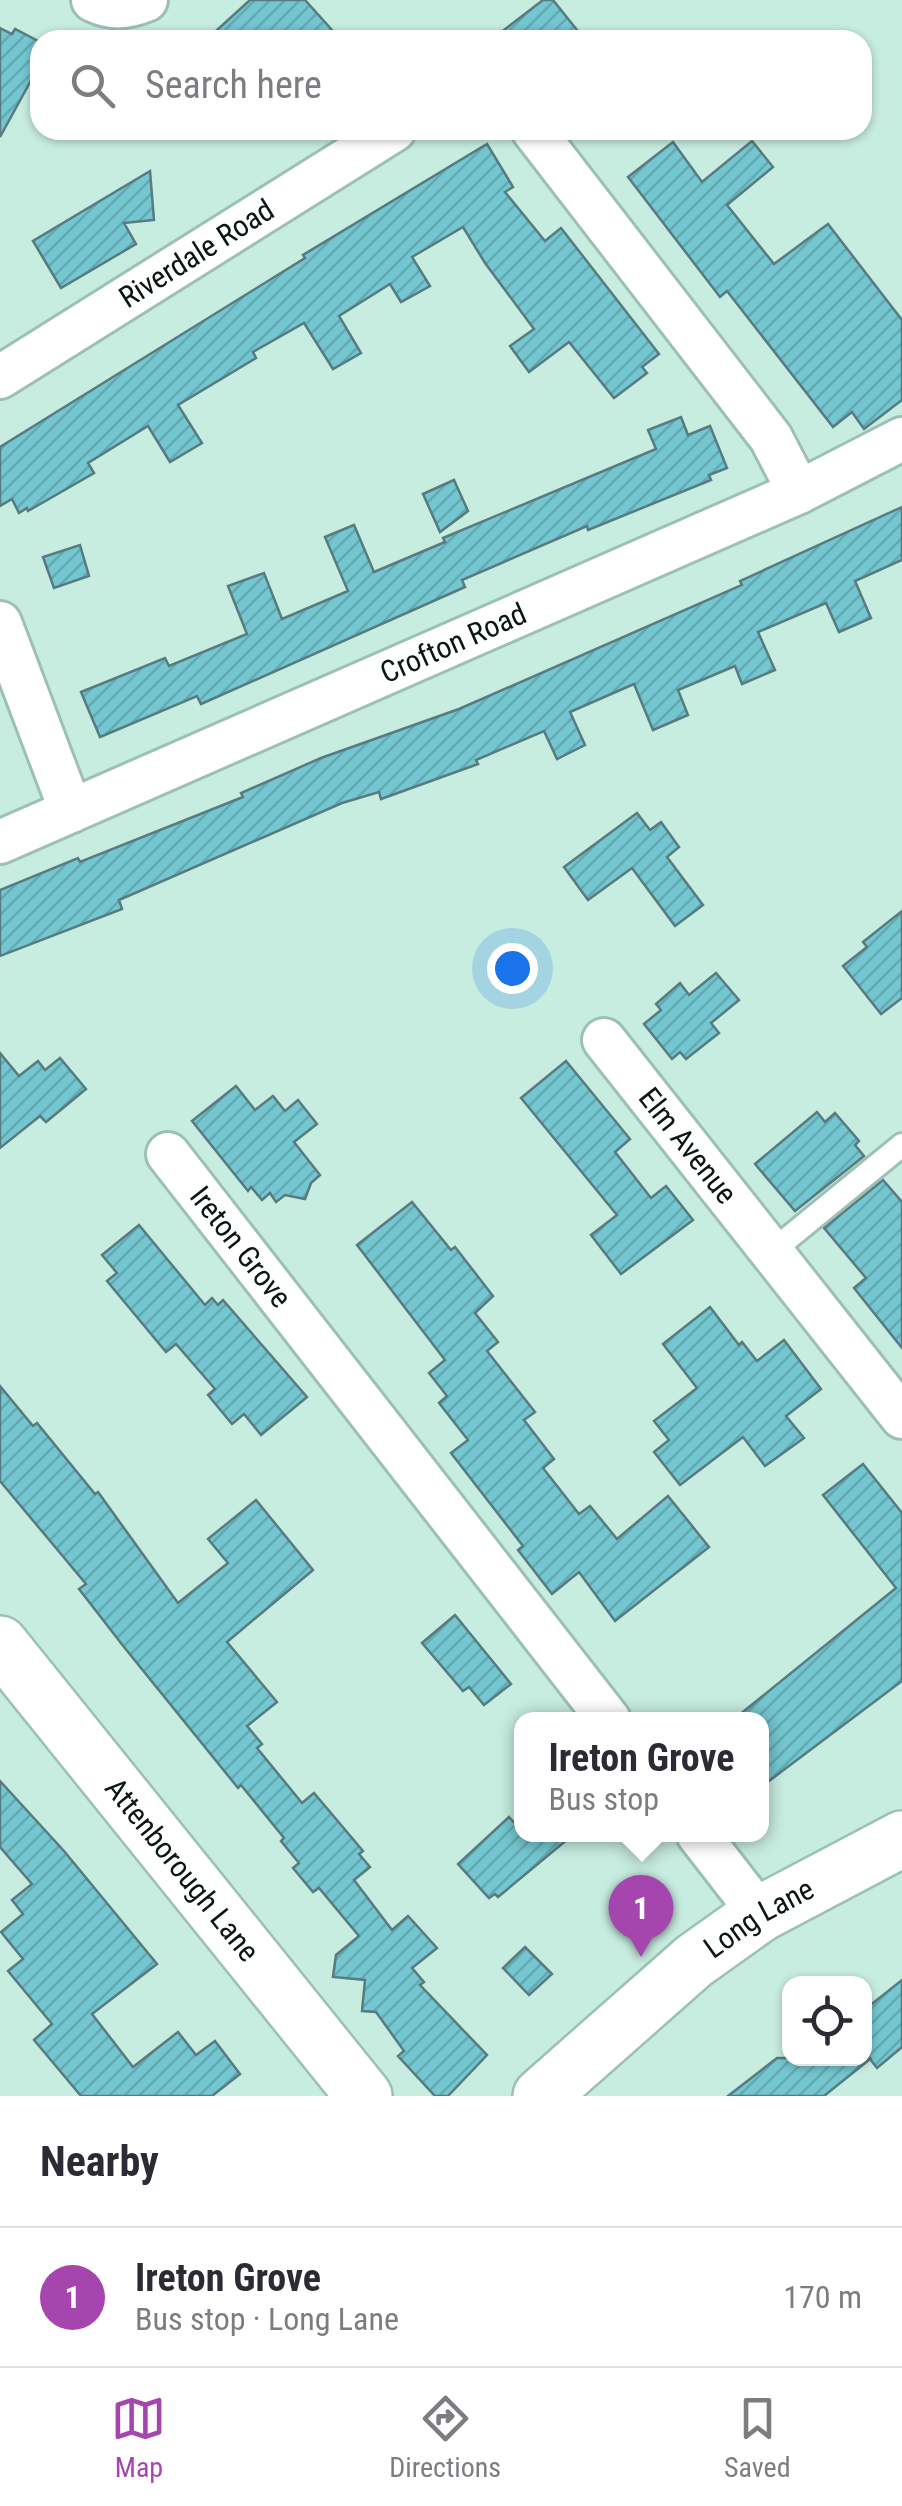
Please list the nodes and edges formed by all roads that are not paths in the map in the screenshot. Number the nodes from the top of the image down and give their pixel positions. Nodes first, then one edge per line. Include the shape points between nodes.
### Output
1 (93, 0) edge
2 (146, 0) edge
3 (378, 140) edge
4 (541, 140) edge
5 (0, 376) edge
6 (902, 440) edge
7 (799, 492) junction
8 (0, 623) edge
9 (71, 811) junction
10 (0, 842) edge
11 (604, 1040) dead end
12 (902, 1145) edge
13 (168, 1154) dead end
14 (770, 1253) junction
15 (902, 1417) edge
16 (0, 1644) edge
17 (602, 1712) edge
18 (902, 1839) edge
19 (704, 1842) edge
20 (760, 1914) junction
21 (364, 2096) edge
22 (541, 2096) edge

1 - 2 street via 109,7
3 - 5 street, Riverdale Road
4 - 7 street via 771,438
6 - 7 street, Crofton Road
7 - 9 street, Crofton Road
8 - 9 street
9 - 10 street, Crofton Road
11 - 14 street, Elm Avenue
12 - 14 lane
13 - 17 street, Ireton Grove
14 - 15 street, Elm Avenue
16 - 21 street, Attenborough Lane
18 - 20 street, Long Lane
19 - 20 street
20 - 22 street, Long Lane via 694,1961

